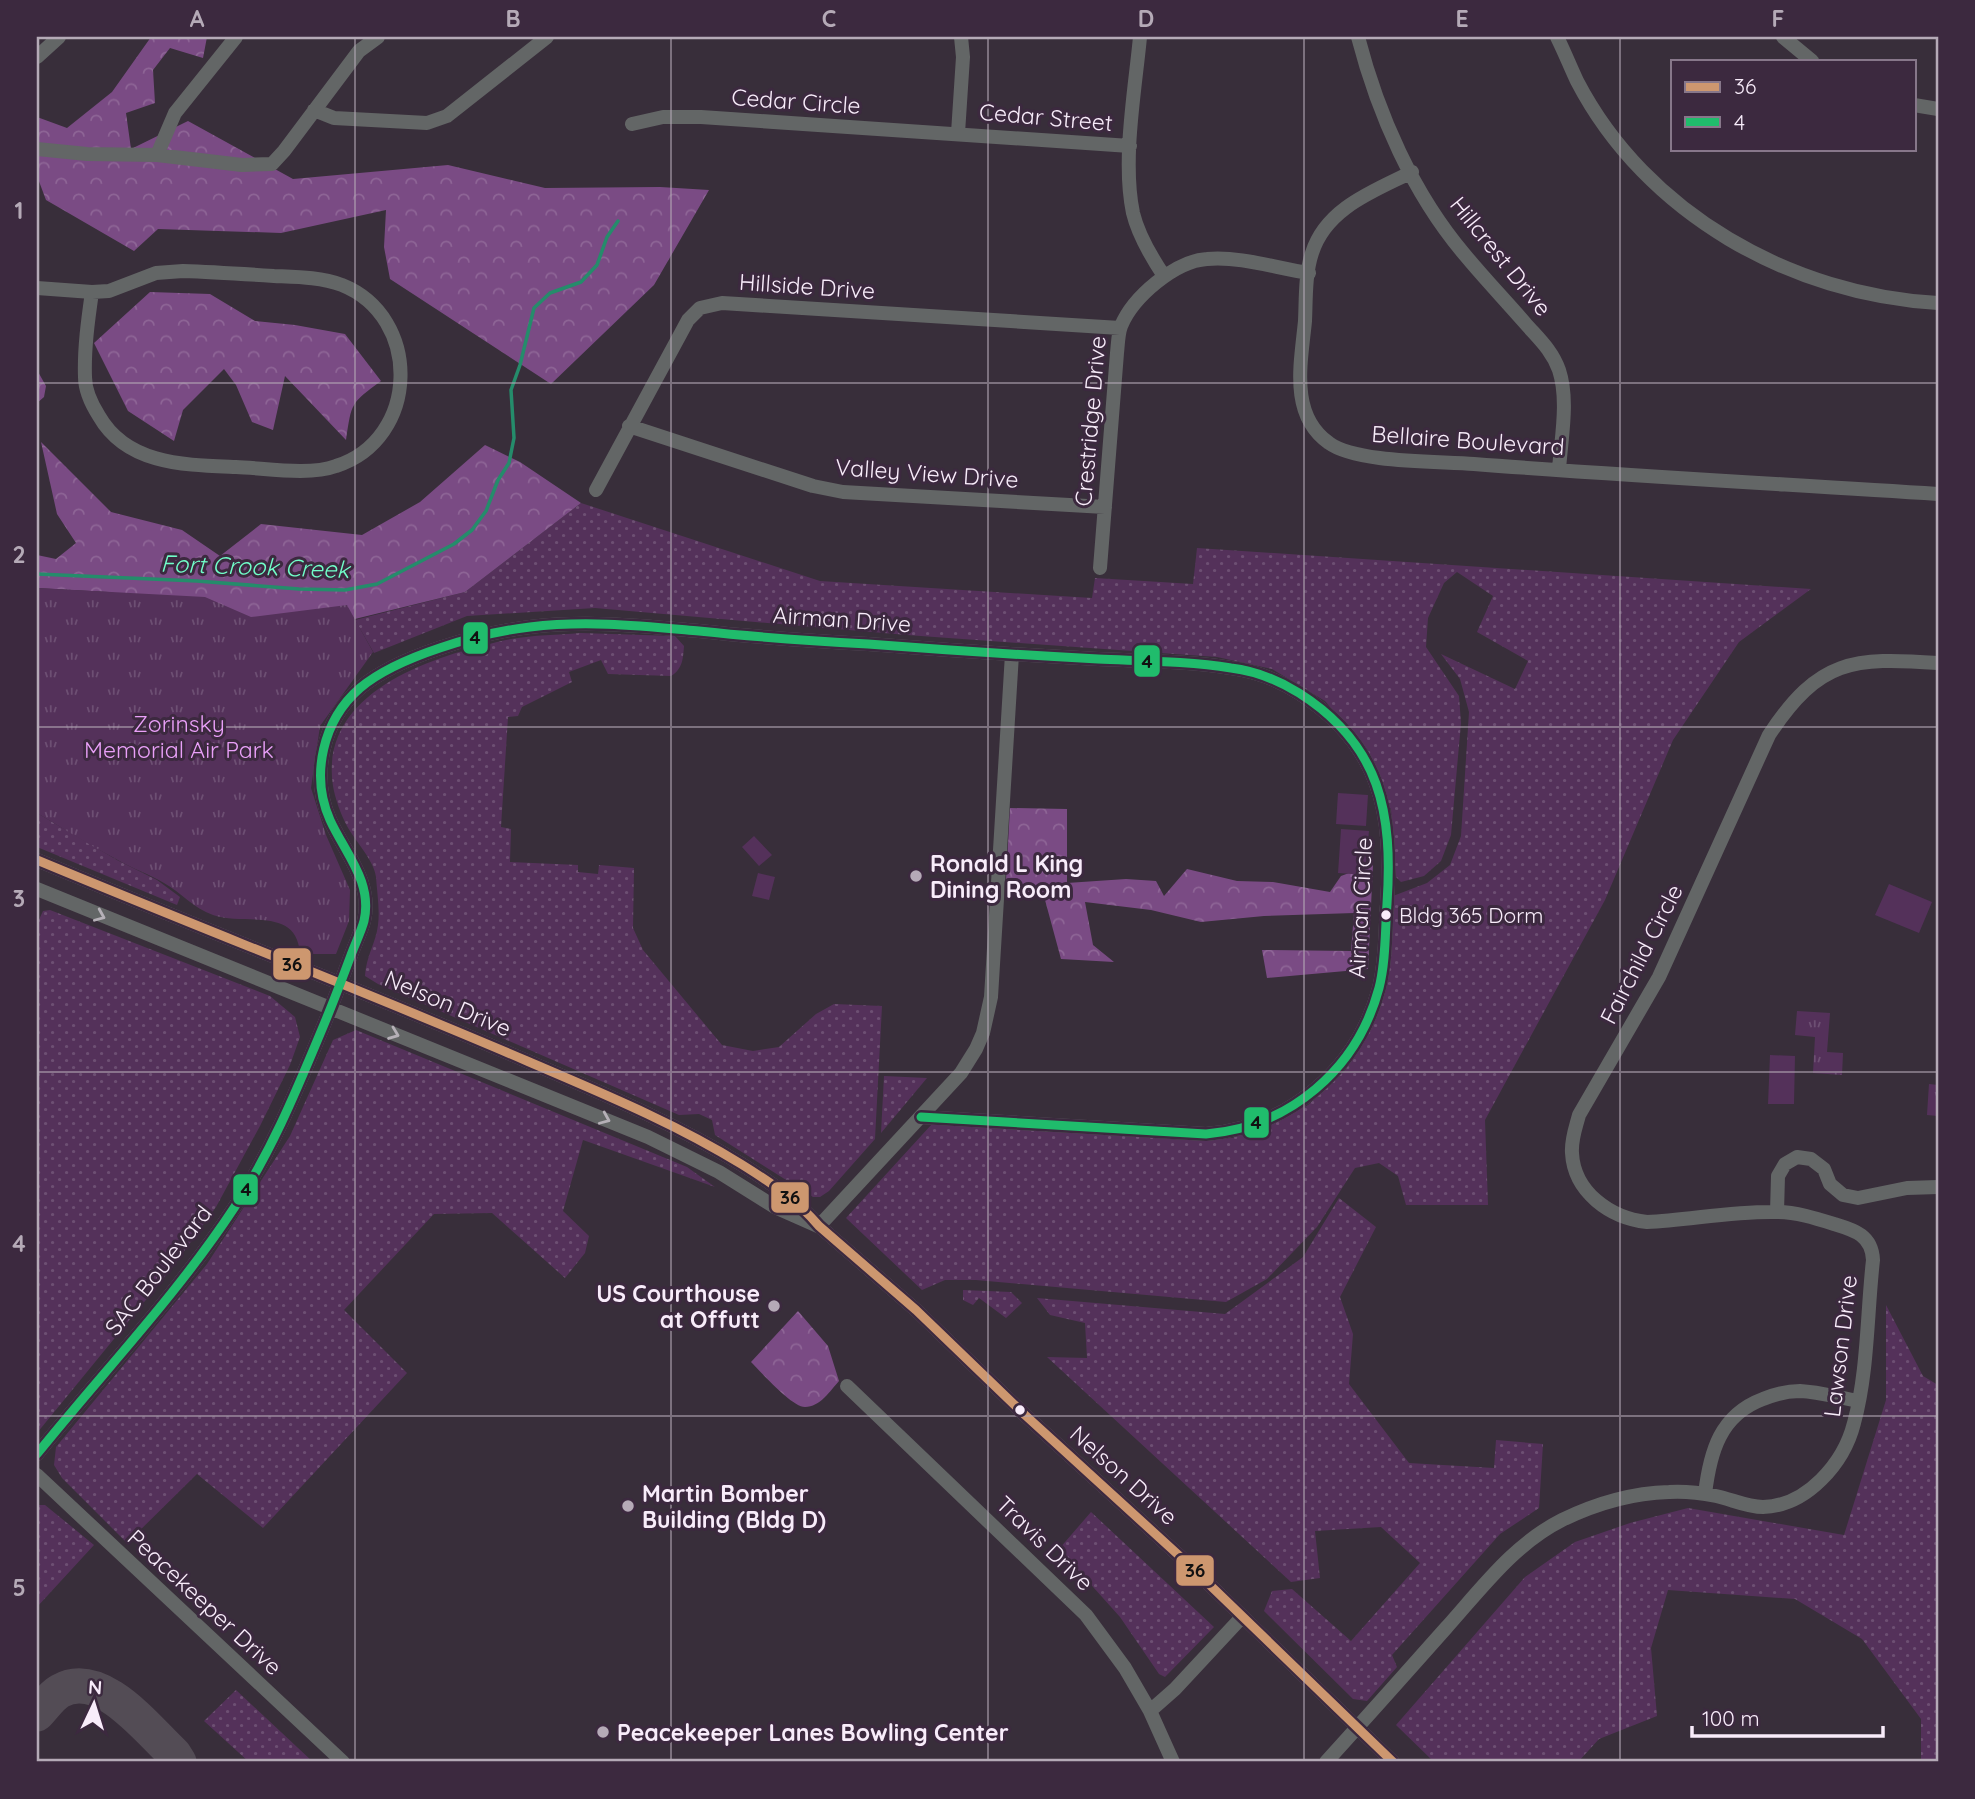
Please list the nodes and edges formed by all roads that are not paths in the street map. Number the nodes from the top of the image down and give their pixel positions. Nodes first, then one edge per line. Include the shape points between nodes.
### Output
1 (59, 37) edge
2 (236, 37) edge
3 (377, 37) edge
4 (547, 37) edge
5 (961, 37) edge
6 (1140, 37) edge
7 (1358, 37) edge
8 (1557, 37) edge
9 (1783, 37) edge
10 (37, 57) edge
11 (1811, 60) edge
12 (1916, 105) edge
13 (1938, 109) edge
14 (314, 110) junction
15 (632, 124) dead end
16 (958, 133) junction
17 (1130, 146) junction
18 (37, 149) edge
19 (157, 155) junction
20 (1412, 172) junction
21 (1308, 273) junction
22 (1164, 276) junction
23 (37, 288) edge
24 (92, 292) junction
25 (1938, 303) edge
26 (1120, 328) junction
27 (629, 426) junction
28 (1559, 470) junction
29 (596, 490) dead end
30 (1938, 494) edge
31 (1105, 507) junction
32 (1100, 568) dead end
33 (1012, 654) junction
34 (1938, 663) edge
35 (37, 860) edge
36 (37, 889) edge
37 (341, 983) junction
38 (331, 1009) junction
39 (921, 1117) junction
40 (1938, 1187) edge
41 (1776, 1212) junction
42 (819, 1226) junction
43 (847, 1385) dead end
44 (1859, 1401) junction
45 (37, 1454) edge
46 (37, 1475) edge
47 (1704, 1494) junction
48 (1242, 1617) junction
49 (1150, 1711) junction
50 (1357, 1728) junction
51 (343, 1762) edge
52 (1173, 1762) edge
53 (1326, 1762) edge
54 (1393, 1762) edge

1 - 10 street
2 - 19 street via 175,113
3 - 14 street via 359,51
4 - 14 street via 447,116 427,123 334,118
5 - 16 street
6 - 17 street
7 - 20 street, Hillcrest Drive via 1392,136
8 - 25 street via 1578,82 1624,150 1697,219 1741,247 1821,282 1888,298
9 - 11 street
12 - 13 street
14 - 19 street via 272,164
15 - 16 street, Cedar Circle via 663,117 701,117
16 - 17 street, Cedar Street
17 - 22 street via 1133,215
18 - 19 street
20 - 21 street, Bellaire Boulevard via 1336,215 1317,240
20 - 28 street, Hillcrest Drive via 1463,252 1542,340 1556,363 1563,400
21 - 22 street, Crestridge Drive via 1204,259
21 - 28 street, Bellaire Boulevard via 1302,408 1311,427 1329,444 1350,454
22 - 26 street, Crestridge Drive via 1140,298
23 - 24 street
24 - 24 street via 109,291 156,273 183,271 319,278 344,286 373,304 389,325 397,345 399,400 374,442 337,466 310,470 217,466 169,463 143,455 118,441 92,405 84,379
26 - 27 street, Hillside Drive via 722,303 700,308 688,320
26 - 31 street, Crestridge Drive
27 - 29 street, Hillside Drive
27 - 31 street, Valley View Drive via 843,492
28 - 30 street, Bellaire Boulevard
31 - 32 street, Crestridge Drive
33 - 37 street, Airman Drive via 576,623 492,634 381,673 347,700 323,745 325,809 356,866 365,904 364,921
33 - 39 street via 987,1020 968,1063
33 - 39 street, Airman Circle via 1246,670 1281,683 1332,719 1369,768 1386,819 1388,887 1379,986 1365,1026 1328,1079 1280,1115 1240,1129 1206,1135
34 - 41 street, Fairchild Circle via 1857,662 1810,685 1789,705 1769,735 1659,977 1579,1115 1573,1134 1572,1153 1584,1187 1628,1220
35 - 37 street, Nelson Drive
36 -> 38 street, Nelson Drive
37 - 38 street, SAC Boulevard
37 - 42 street, Nelson Drive via 684,1131 784,1192
38 -> 42 street, Nelson Drive via 648,1137
38 - 45 street, SAC Boulevard via 272,1143 235,1207 186,1275
39 - 42 street
40 - 41 street via 1858,1198 1843,1195 1830,1184 1824,1169 1811,1159 1797,1157 1784,1164 1777,1176
41 - 44 street, Lawson Drive via 1847,1228 1866,1238 1873,1248
42 - 48 street, Nelson Drive via 916,1310
43 - 49 street, Travis Drive via 1086,1615
44 - 47 street, Lawson Drive via 1854,1425 1836,1464 1811,1488 1762,1507
44 - 47 street via 1786,1392 1745,1407 1716,1441
46 - 51 street, Peacekeeper Drive
47 - 50 street via 1670,1492 1620,1499 1543,1531 1498,1570
48 - 49 street
48 - 50 street, Nelson Drive
49 - 52 street, Travis Drive
50 - 53 street
50 - 54 street, Nelson Drive

